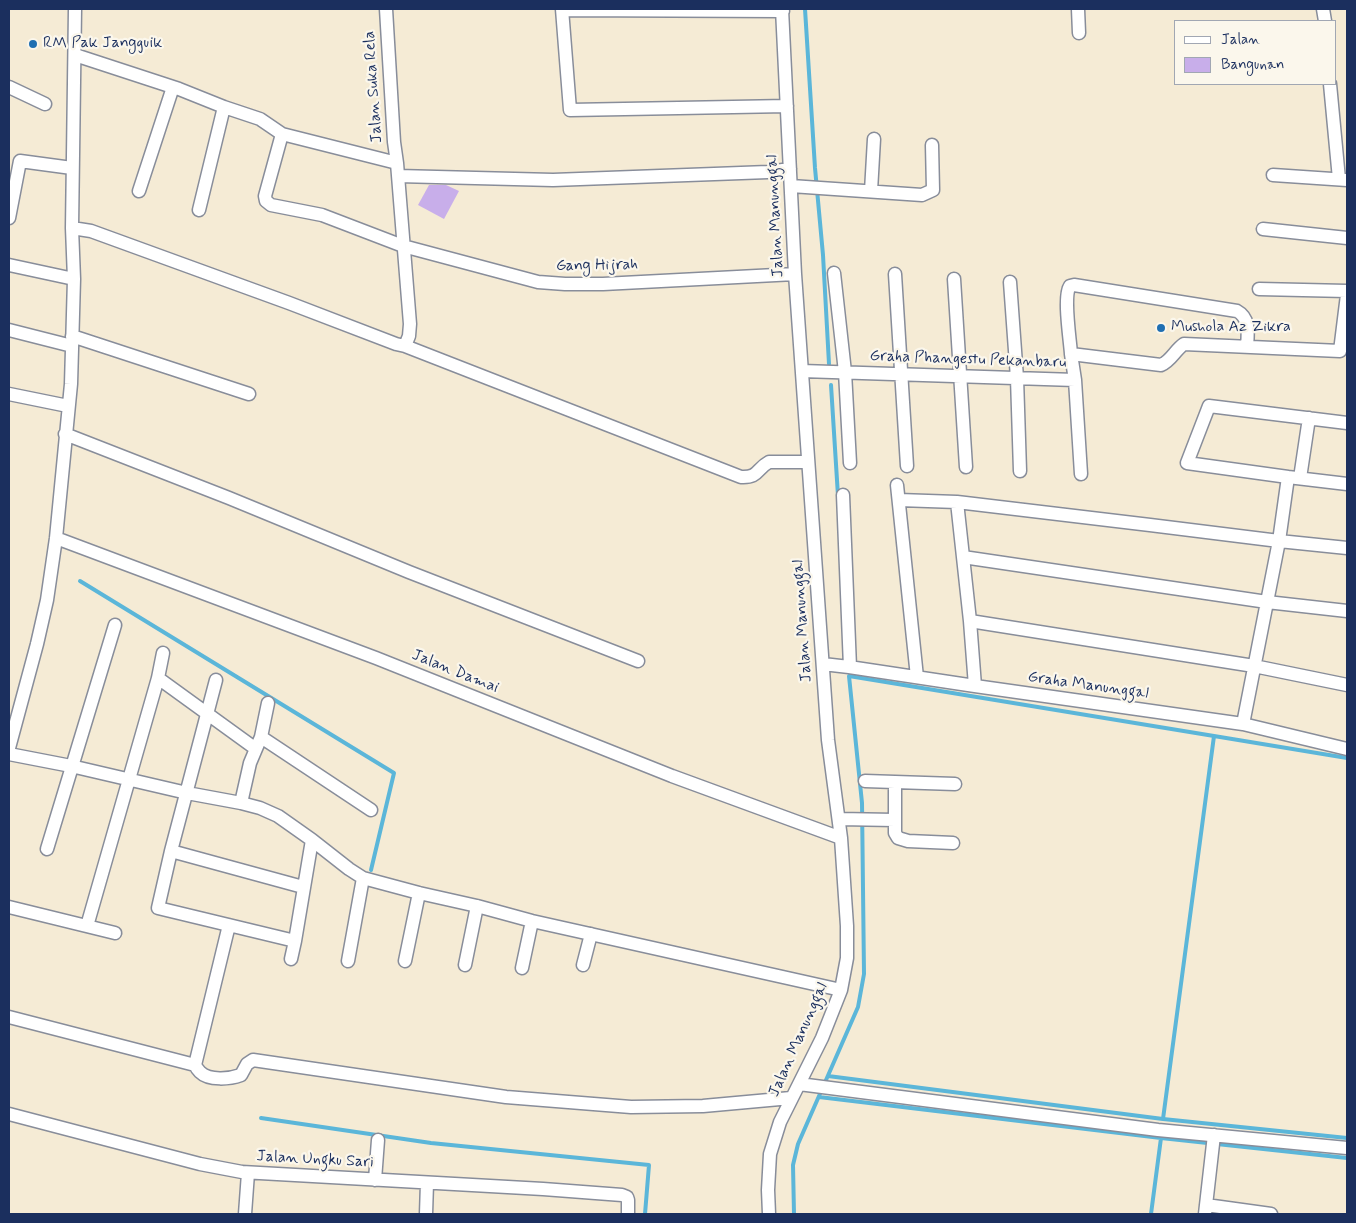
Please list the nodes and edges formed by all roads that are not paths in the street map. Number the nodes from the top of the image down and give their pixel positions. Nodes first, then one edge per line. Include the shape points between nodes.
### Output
1 (75, 9) edge
2 (386, 9) edge
3 (562, 9) edge
4 (1078, 9) edge
5 (783, 10) edge
6 (1078, 33) dead end
7 (74, 55) junction
8 (1330, 85) edge
9 (9, 87) edge
10 (173, 87) junction
11 (45, 104) dead end
12 (787, 106) junction
13 (224, 108) junction
14 (282, 134) junction
15 (874, 139) dead end
16 (932, 145) dead end
17 (14, 160) edge
18 (72, 168) junction
19 (398, 169) junction
20 (790, 169) junction
21 (1273, 176) dead end
22 (1343, 180) edge
23 (791, 186) junction
24 (139, 191) dead end
25 (871, 191) junction
26 (199, 210) dead end
27 (9, 218) edge
28 (72, 228) junction
29 (1263, 229) dead end
30 (1347, 238) edge
31 (403, 246) junction
32 (9, 265) edge
33 (834, 273) dead end
34 (795, 274) junction
35 (894, 274) dead end
36 (954, 279) dead end
37 (74, 280) junction
38 (1010, 282) dead end
39 (1259, 289) dead end
40 (1347, 291) edge
41 (1347, 295) edge
42 (9, 330) edge
43 (72, 341) junction
44 (405, 346) junction
45 (1247, 347) junction
46 (1344, 352) edge
47 (1071, 354) junction
48 (802, 371) junction
49 (842, 372) junction
50 (901, 374) junction
51 (960, 376) junction
52 (1017, 378) junction
53 (1075, 380) junction
54 (9, 394) edge
55 (249, 394) dead end
56 (68, 406) junction
57 (1309, 418) junction
58 (1347, 423) edge
59 (65, 434) junction
60 (808, 462) junction
61 (850, 463) dead end
62 (907, 466) dead end
63 (966, 467) dead end
64 (1020, 471) dead end
65 (1081, 474) dead end
66 (1294, 477) junction
67 (1347, 484) edge
68 (897, 485) dead end
69 (843, 495) dead end
70 (899, 500) junction
71 (957, 502) junction
72 (56, 538) junction
73 (1279, 541) junction
74 (1347, 548) edge
75 (963, 556) junction
76 (1267, 602) junction
77 (1347, 611) edge
78 (970, 621) junction
79 (115, 626) dead end
80 (163, 653) dead end
81 (638, 662) dead end
82 (824, 664) junction
83 (1254, 666) junction
84 (849, 667) junction
85 (917, 677) junction
86 (158, 678) junction
87 (216, 680) dead end
88 (975, 686) junction
89 (1347, 686) edge
90 (268, 703) dead end
91 (207, 714) junction
92 (1243, 724) junction
93 (258, 743) junction
94 (9, 748) edge
95 (1347, 749) edge
96 (9, 754) edge
97 (71, 766) junction
98 (129, 780) junction
99 (865, 781) dead end
100 (895, 782) junction
101 (955, 784) dead end
102 (187, 793) junction
103 (241, 803) junction
104 (370, 810) dead end
105 (841, 820) junction
106 (895, 820) junction
107 (841, 838) junction
108 (312, 840) junction
109 (953, 843) dead end
110 (47, 850) dead end
111 (171, 851) junction
112 (363, 878) junction
113 (304, 887) junction
114 (419, 893) junction
115 (477, 906) junction
116 (9, 907) edge
117 (532, 921) junction
118 (229, 925) junction
119 (87, 926) junction
120 (115, 933) dead end
121 (591, 934) junction
122 (295, 941) junction
123 (291, 959) dead end
124 (348, 961) dead end
125 (405, 961) dead end
126 (465, 965) dead end
127 (583, 965) dead end
128 (522, 968) dead end
129 (841, 990) junction
130 (9, 1017) edge
131 (195, 1065) junction
132 (801, 1084) junction
133 (791, 1098) junction
134 (9, 1114) edge
135 (1214, 1135) junction
136 (378, 1140) dead end
137 (1347, 1148) edge
138 (248, 1173) junction
139 (374, 1180) junction
140 (427, 1182) junction
141 (1205, 1210) edge
142 (245, 1214) edge
143 (426, 1214) edge
144 (628, 1214) edge
145 (769, 1214) edge
146 (1271, 1214) edge

1 - 7 street
2 - 19 street, Jalan Suka Rela
3 - 5 street
3 - 12 street via 570,110
4 - 6 street
5 - 12 street, Jalan Manunggal
7 - 10 street
7 - 18 street
8 - 22 street
9 - 11 street
10 - 13 street
10 - 24 street
12 - 20 street, Jalan Manunggal
13 - 14 street via 260,119
13 - 26 street
14 - 19 street
14 - 31 street, Gang Hijrah via 266,201 271,205 322,215
15 - 25 street
16 - 25 street via 933,190 922,195
17 - 18 street
17 - 27 street
18 - 28 street
19 - 20 street via 553,180
19 - 31 street, Jalan Suka Rela
20 - 23 street, Jalan Manunggal
21 - 22 street
23 - 25 street
23 - 34 street, Jalan Manunggal
28 - 37 street
28 - 44 street via 91,231
29 - 30 street
31 - 34 street, Gang Hijrah via 538,282 565,284
31 - 44 street, Jalan Suka Rela via 410,324
32 - 37 street
33 - 49 street
34 - 48 street, Jalan Manunggal
35 - 50 street
36 - 51 street
37 - 43 street
38 - 52 street
39 - 40 street
41 - 46 street
42 - 43 street
43 - 55 street
43 - 56 street
44 - 60 street via 741,477 753,476 769,462
45 - 46 street
45 - 47 street, Graha Phangestu Pekanbaru via 1184,344 1161,365
45 - 47 street via 1245,319 1236,311 1074,285 1068,288 1067,298
47 - 53 street, Graha Phangestu Pekanbaru
48 - 49 street, Graha Phangestu Pekanbaru
48 - 60 street, Jalan Manunggal
49 - 50 street, Graha Phangestu Pekanbaru
49 - 61 street
50 - 51 street, Graha Phangestu Pekanbaru
50 - 62 street
51 - 52 street, Graha Phangestu Pekanbaru
51 - 63 street
52 - 53 street, Graha Phangestu Pekanbaru
52 - 64 street
53 - 65 street
54 - 56 street
56 - 59 street
57 - 58 street
57 - 66 street
57 - 66 street via 1209,406 1188,463
59 - 72 street
59 - 81 street
60 - 82 street, Jalan Manunggal
66 - 67 street
66 - 73 street
68 - 70 street
69 - 84 street
70 - 71 street
70 - 85 street
71 - 73 street
71 - 75 street
72 - 94 street via 47,600
72 - 107 street, Jalan Damai
73 - 74 street
73 - 76 street
75 - 76 street
75 - 78 street
76 - 77 street
76 - 83 street
78 - 83 street
78 - 88 street
79 - 97 street
80 - 86 street
82 - 84 street, Graha Manunggal
82 - 105 street, Jalan Manunggal via 828,740
83 - 89 street
83 - 92 street
84 - 85 street, Graha Manunggal
85 - 88 street, Graha Manunggal
86 - 91 street
86 - 98 street
87 - 91 street
88 - 92 street, Graha Manunggal
90 - 93 street
91 - 93 street
91 - 102 street
92 - 95 street, Graha Manunggal
93 - 103 street
93 - 104 street
96 - 97 street
97 - 98 street
97 - 110 street
98 - 102 street
98 - 119 street
99 - 100 street
100 - 101 street
100 - 106 street
102 - 103 street
102 - 111 street
103 - 108 street via 278,816
105 - 106 street
105 - 107 street, Jalan Manunggal
106 - 109 street via 895,833 903,841
107 - 129 street, Jalan Manunggal via 847,958
108 - 112 street
108 - 113 street
111 - 113 street
111 - 118 street via 158,908
112 - 114 street
112 - 124 street
113 - 122 street
114 - 115 street
114 - 125 street
115 - 117 street
115 - 126 street
116 - 119 street
117 - 121 street
117 - 128 street
118 - 122 street
118 - 131 street
119 - 120 street
121 - 127 street
121 - 129 street
122 - 123 street
129 - 132 street, Jalan Manunggal
130 - 131 street
131 - 133 street via 200,1073 222,1079 241,1075 253,1060 506,1097 631,1107 702,1106
132 - 133 street, Jalan Manunggal
132 - 135 street
133 - 145 street, Jalan Manunggal via 770,1154
134 - 138 street, Jalan Ungku Sari via 200,1164
135 - 137 street
135 - 141 street
136 - 139 street
138 - 139 street, Jalan Ungku Sari
138 - 142 street
139 - 140 street, Jalan Ungku Sari
140 - 143 street
140 - 144 street, Jalan Ungku Sari via 622,1195 628,1200
141 - 146 street

